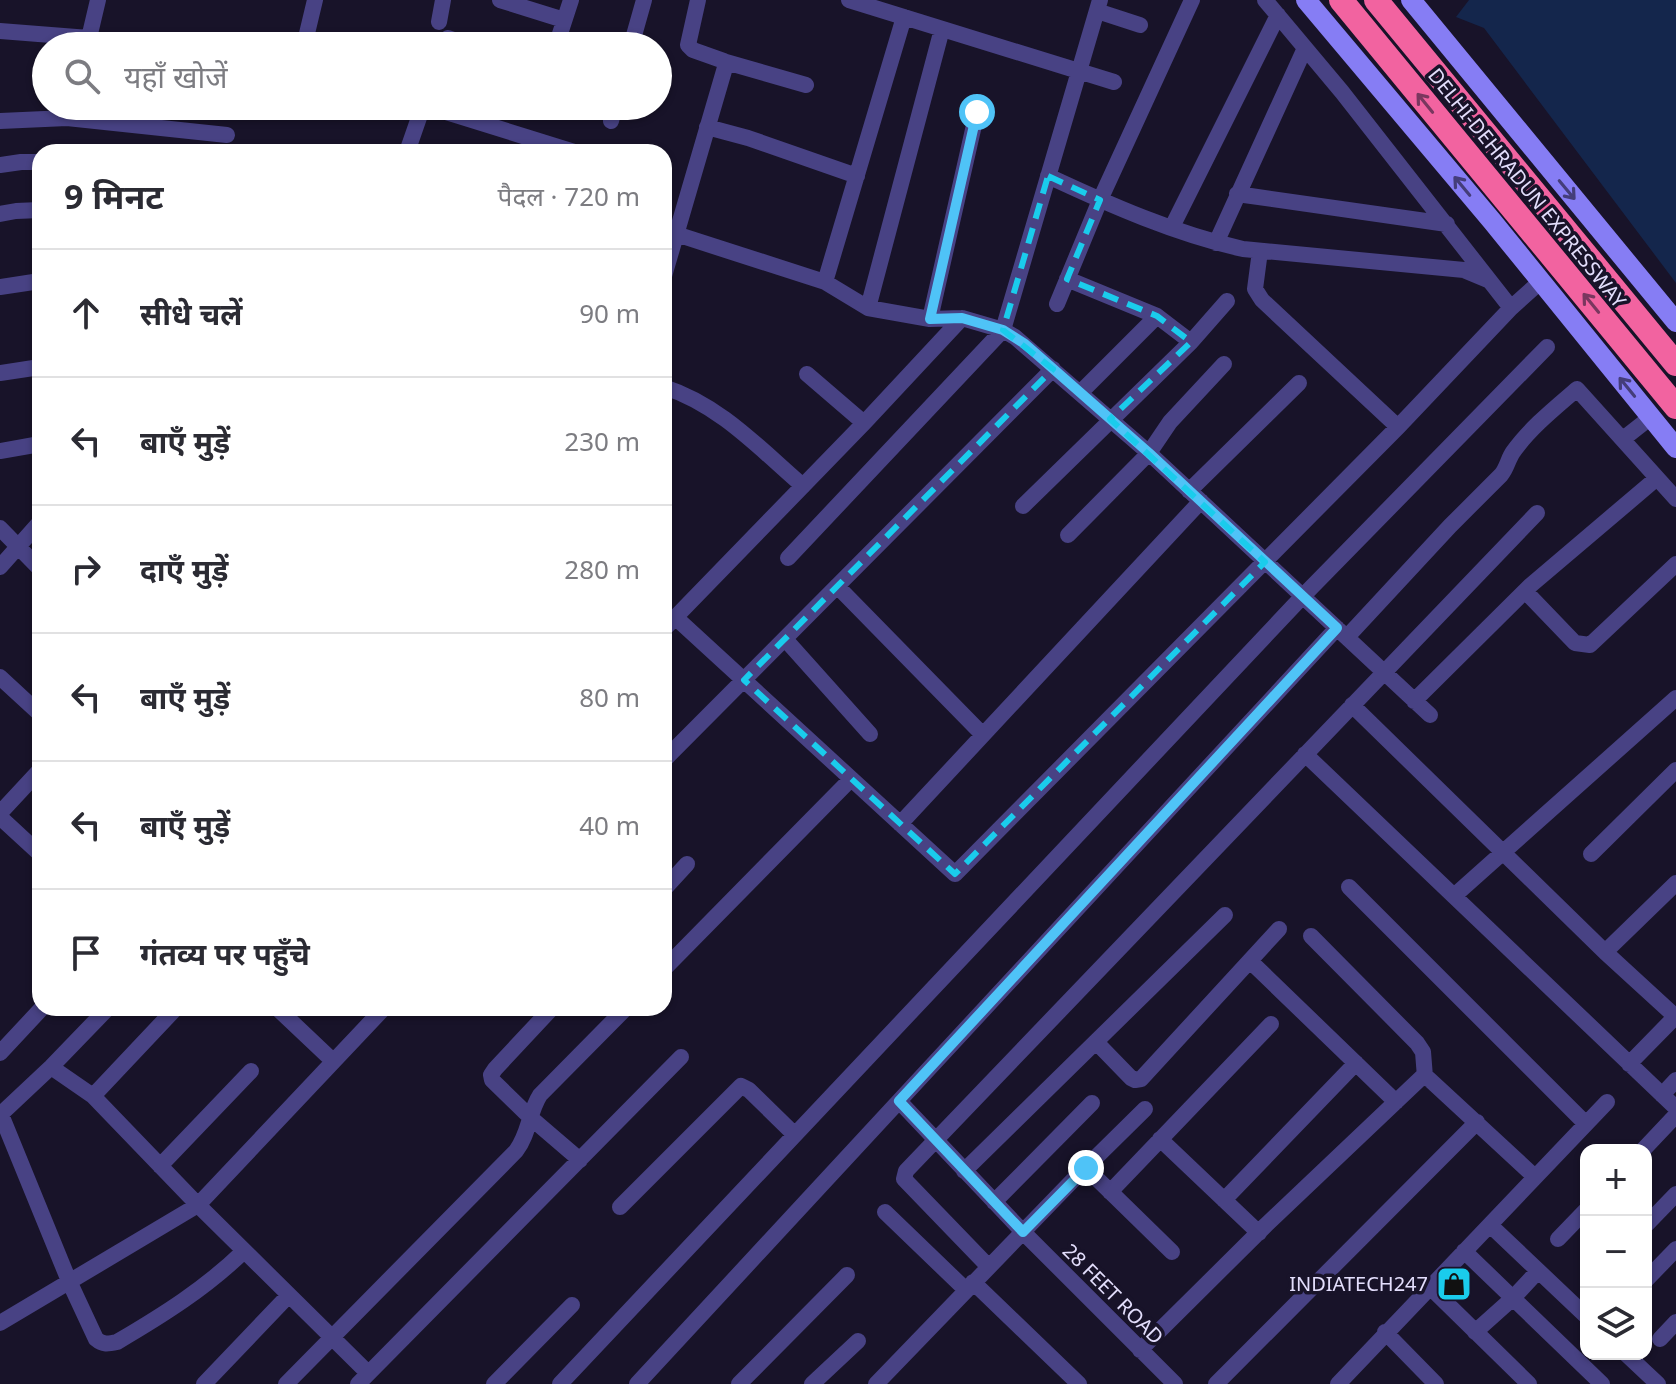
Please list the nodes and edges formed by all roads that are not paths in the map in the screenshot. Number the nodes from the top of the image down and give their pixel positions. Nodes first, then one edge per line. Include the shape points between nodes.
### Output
1 (98, 0) edge
2 (315, 0) edge
3 (443, 0) edge
4 (500, 0) edge
5 (571, 0) edge
6 (644, 0) edge
7 (698, 0) edge
8 (849, 0) edge
9 (1192, 0) edge
10 (1265, 0) edge
11 (1306, 0) edge
12 (1341, 0) edge
13 (1376, 0) edge
14 (1411, 0) edge
15 (1099, 5) edge
16 (1278, 15) junction
17 (904, 17) junction
18 (564, 20) junction
19 (439, 22) dead end
20 (1140, 25) dead end
21 (942, 29) junction
22 (0, 31) edge
23 (90, 32) edge
24 (307, 32) edge
25 (560, 32) edge
26 (635, 32) edge
27 (32, 34) edge
28 (1305, 48) junction
29 (726, 62) junction
30 (1079, 72) junction
31 (1114, 82) dead end
32 (806, 85) dead end
33 (977, 112) dead end
34 (32, 120) edge
35 (86, 120) edge
36 (420, 120) edge
37 (472, 120) edge
38 (0, 121) edge
39 (707, 127) junction
40 (227, 135) dead end
41 (522, 135) junction
42 (410, 144) edge
43 (519, 144) edge
44 (550, 144) edge
45 (32, 162) edge
46 (0, 165) edge
47 (857, 176) junction
48 (1048, 176) junction
49 (1237, 194) junction
50 (1100, 200) junction
51 (32, 211) edge
52 (0, 214) edge
53 (1447, 224) junction
54 (1172, 227) junction
55 (676, 234) junction
56 (1216, 243) junction
57 (672, 248) edge
58 (1260, 251) junction
59 (1067, 279) junction
60 (1488, 280) junction
61 (32, 282) edge
62 (825, 282) junction
63 (1536, 285) junction
64 (0, 287) edge
65 (1227, 301) dead end
66 (1057, 304) dead end
67 (1514, 305) junction
68 (868, 308) junction
69 (1157, 316) junction
70 (962, 318) junction
71 (930, 319) junction
72 (1676, 322) edge
73 (1003, 330) junction
74 (1191, 342) junction
75 (1547, 347) dead end
76 (1224, 364) dead end
77 (1676, 364) edge
78 (32, 368) edge
79 (1053, 369) junction
80 (0, 373) edge
81 (807, 374) dead end
82 (1299, 383) dead end
83 (672, 390) edge
84 (1080, 393) junction
85 (1676, 407) edge
86 (1110, 419) junction
87 (864, 423) junction
88 (1398, 427) junction
89 (1636, 429) junction
90 (32, 445) edge
91 (1676, 448) edge
92 (0, 451) edge
93 (1149, 453) junction
94 (1657, 478) junction
95 (803, 486) junction
96 (1195, 496) junction
97 (1676, 499) edge
98 (1023, 506) dead end
99 (1537, 513) dead end
100 (0, 528) edge
101 (32, 531) edge
102 (1068, 535) dead end
103 (18, 547) junction
104 (788, 558) dead end
105 (32, 561) edge
106 (1265, 562) junction
107 (1676, 564) edge
108 (0, 567) edge
109 (837, 586) junction
110 (1525, 591) junction
111 (1302, 597) junction
112 (672, 621) edge
113 (672, 625) edge
114 (1342, 633) junction
115 (785, 639) junction
116 (1384, 672) junction
117 (0, 677) edge
118 (744, 680) junction
119 (1676, 698) edge
120 (1414, 701) junction
121 (1352, 705) junction
122 (32, 707) edge
123 (1430, 715) dead end
124 (870, 734) dead end
125 (983, 735) junction
126 (672, 752) edge
127 (1305, 754) junction
128 (1676, 770) edge
129 (32, 779) edge
130 (851, 779) junction
131 (0, 815) edge
132 (900, 824) junction
133 (32, 846) edge
134 (1502, 853) junction
135 (1591, 854) dead end
136 (687, 864) dead end
137 (672, 880) edge
138 (1676, 883) edge
139 (1349, 887) dead end
140 (1454, 896) junction
141 (1225, 915) dead end
142 (1279, 929) dead end
143 (1311, 936) dead end
144 (1605, 952) junction
145 (672, 961) edge
146 (1250, 961) junction
147 (35, 1016) edge
148 (100, 1016) edge
149 (168, 1016) edge
150 (285, 1016) edge
151 (376, 1016) edge
152 (545, 1016) edge
153 (618, 1016) edge
154 (1676, 1017) edge
155 (1271, 1024) dead end
156 (1096, 1042) junction
157 (0, 1053) edge
158 (681, 1057) dead end
159 (333, 1061) junction
160 (1356, 1063) junction
161 (1629, 1064) junction
162 (51, 1067) junction
163 (251, 1071) dead end
164 (1425, 1077) junction
165 (1676, 1080) edge
166 (1662, 1095) junction
167 (93, 1096) junction
168 (899, 1101) junction
169 (1396, 1102) junction
170 (1607, 1102) dead end
171 (1092, 1103) dead end
172 (1676, 1108) edge
173 (1145, 1109) dead end
174 (0, 1113) edge
175 (1676, 1115) edge
176 (531, 1118) junction
177 (1477, 1122) junction
178 (1586, 1124) junction
179 (795, 1135) junction
180 (935, 1139) junction
181 (1160, 1139) junction
182 (1649, 1144) edge
183 (580, 1160) junction
184 (160, 1166) junction
185 (1086, 1168) junction
186 (964, 1171) junction
187 (1535, 1177) junction
188 (1110, 1192) junction
189 (1676, 1194) edge
190 (1224, 1200) junction
191 (994, 1202) junction
192 (198, 1205) junction
193 (620, 1207) dead end
194 (885, 1212) dead end
195 (1580, 1216) edge
196 (1652, 1219) edge
197 (1490, 1225) junction
198 (1023, 1232) junction
199 (1259, 1233) junction
200 (1558, 1239) dead end
201 (1676, 1249) edge
202 (244, 1251) junction
203 (1464, 1251) junction
204 (1172, 1252) dead end
205 (989, 1267) junction
206 (1538, 1271) junction
207 (1652, 1274) edge
208 (847, 1275) dead end
209 (69, 1281) junction
210 (970, 1286) junction
211 (1430, 1287) junction
212 (289, 1295) junction
213 (1513, 1298) junction
214 (572, 1305) dead end
215 (1580, 1310) edge
216 (1676, 1322) edge
217 (0, 1323) edge
218 (1385, 1332) junction
219 (1475, 1332) junction
220 (332, 1337) junction
221 (1660, 1339) dead end
222 (858, 1341) dead end
223 (1140, 1350) junction
224 (1632, 1360) edge
225 (363, 1379) edge
226 (204, 1384) edge
227 (286, 1384) edge
228 (494, 1384) edge
229 (560, 1384) edge
230 (637, 1384) edge
231 (739, 1384) edge
232 (812, 1384) edge
233 (876, 1384) edge
234 (1079, 1384) edge
235 (1175, 1384) edge
236 (1216, 1384) edge
237 (1338, 1384) edge
238 (1436, 1384) edge
239 (1529, 1384) edge
240 (1602, 1384) edge
241 (1658, 1384) edge

1 - 23 street
2 - 24 street
3 - 19 street
4 - 18 street
5 - 18 street
6 - 26 street
7 - 29 street via 688,45
8 - 17 street
9 - 50 street
10 - 16 street
63 -> 11 street
85 -> 12 highway, DELHI-DEHRADUN EXPRESSWAY
13 - 77 highway, DELHI-DEHRADUN EXPRESSWAY
14 -> 72 street
15 - 20 street
15 - 30 street
16 - 28 street
16 - 54 street
17 - 21 street
17 - 47 street
18 - 25 street
21 - 30 street
21 - 68 street
22 - 27 street
28 - 49 street
28 - 53 street
29 - 32 street
29 - 39 street
30 - 31 street
30 - 48 street
33 - 71 street
34 - 38 street
35 - 40 street
36 - 42 street
37 - 41 street
39 - 47 street
39 - 55 street
41 - 43 street
41 - 44 street
45 - 46 street
47 - 62 street
48 - 50 street
48 - 73 street
49 - 53 street
49 - 56 street
50 - 54 street
50 - 59 street
51 - 52 street
53 - 60 street
54 - 56 street
55 - 57 street
55 - 62 street
56 - 58 street
58 - 60 street via 1464,270
58 - 88 street via 1255,289 1262,300
59 - 66 street
59 - 69 street
60 - 67 street
61 - 64 street
62 - 68 street
63 - 67 street
89 -> 63 street
65 - 74 street
67 - 88 street
68 - 71 street
69 - 74 street
69 - 84 street
70 - 71 street
70 - 73 street
70 - 87 street
73 - 79 street
73 - 104 street
74 - 86 street
75 - 111 street
76 - 93 street
78 - 80 street
79 - 84 street
79 - 109 street
81 - 87 street
82 - 96 street
83 - 95 street via 722,415
84 - 86 street
86 - 93 street
86 - 98 street
87 - 95 street
88 - 106 street
89 - 91 street
89 - 94 street
89 - 114 street via 1577,389 1510,455 1505,471
90 - 92 street
93 - 96 street
93 - 102 street
94 - 97 street
94 - 110 street
95 - 112 street
96 - 106 street
96 - 125 street
99 - 116 street
100 - 103 street
101 - 103 street
103 - 105 street
103 - 108 street
106 - 111 street
106 - 132 street via 955,874
107 - 110 street via 1590,645 1575,643
109 - 115 street
109 - 125 street
110 - 120 street
111 - 114 street
111 - 179 street
113 - 118 street
114 - 116 street
114 - 168 street
115 - 118 street
115 - 124 street
116 - 120 street
116 - 121 street
117 - 122 street
118 - 126 street
118 - 130 street
119 - 134 street
120 - 123 street
121 - 127 street
121 - 134 street
125 - 132 street
127 - 140 street
127 - 180 street
128 - 135 street
129 - 131 street
130 - 132 street
130 - 145 street
131 - 133 street
134 - 140 street
134 - 144 street
136 - 137 street
138 - 144 street
139 - 178 street
140 - 161 street
141 - 156 street
142 - 146 street
143 - 164 street via 1417,1043
144 - 154 street
146 - 156 street via 1141,1079 1131,1078
146 - 160 street
147 - 157 street
148 - 162 street
149 - 167 street
150 - 159 street
151 - 159 street
152 - 176 street via 491,1075
153 - 176 street via 540,1095
154 - 161 street
155 - 181 street
156 - 186 street
158 - 183 street
159 - 192 street
160 - 169 street
160 - 190 street
161 - 166 street
162 - 167 street
162 - 174 street
163 - 184 street
164 - 169 street
164 - 177 street
165 - 166 street
166 - 172 street
167 - 184 street
168 - 180 street, 28 FEET ROAD
168 - 230 street
169 - 199 street
170 - 178 street
171 - 191 street
173 - 185 street
174 - 209 street
175 - 182 street
176 - 183 street
176 - 220 street via 516,1151
177 - 187 street
177 - 236 street
178 - 187 street
179 - 193 street via 741,1086
179 - 229 street
180 - 186 street, 28 FEET ROAD
180 - 205 street via 904,1179
181 - 188 street
181 - 190 street
183 - 225 street
184 - 192 street
185 - 188 street
185 - 198 street
186 - 191 street, 28 FEET ROAD
187 - 197 street
188 - 204 street
189 - 196 street
190 - 199 street
191 - 198 street, 28 FEET ROAD
192 - 202 street
192 - 209 street
194 - 210 street
195 - 200 street
197 - 203 street
197 - 206 street
198 - 205 street
198 - 223 street, 28 FEET ROAD
199 - 223 street
201 - 207 street
202 - 209 street via 183,1302 108,1344 96,1339
202 - 212 street
203 - 211 street
203 - 213 street
205 - 210 street
206 - 213 street
206 - 215 street
208 - 231 street
209 - 217 street
210 - 233 street
210 - 234 street
211 - 218 street
211 - 219 street
212 - 220 street
212 - 226 street
213 - 219 street
213 - 240 street
214 - 228 street
216 - 221 street
218 - 237 street
218 - 238 street
219 - 239 street
220 - 225 street
220 - 227 street
222 - 232 street
223 - 235 street, 28 FEET ROAD
224 - 241 street

